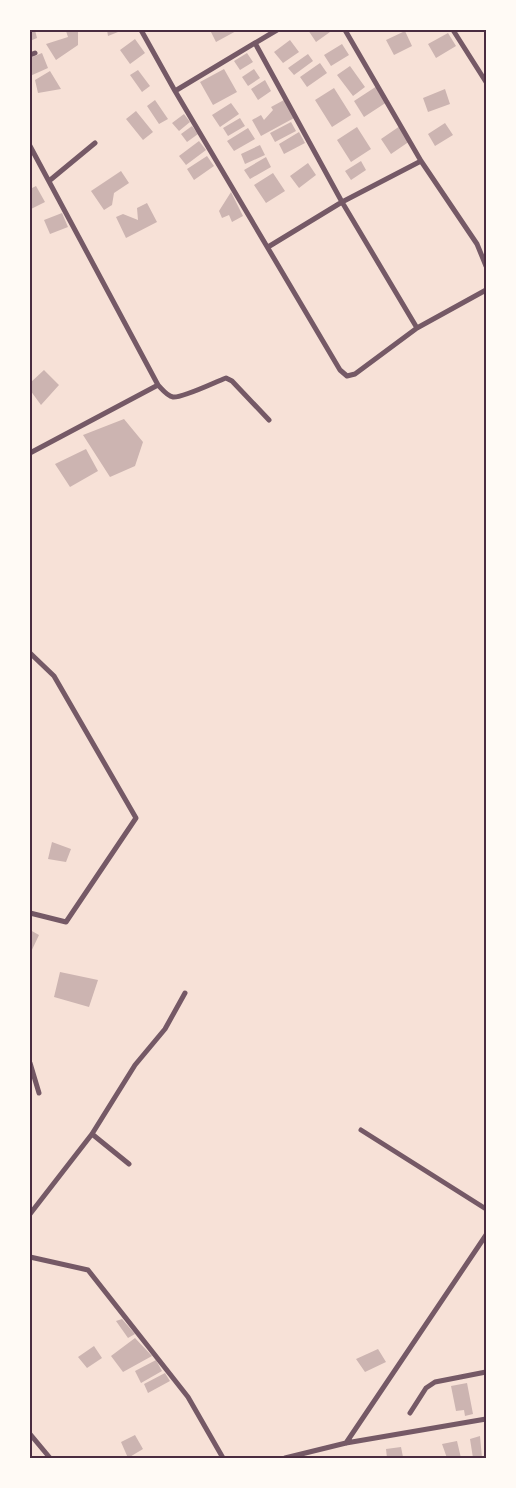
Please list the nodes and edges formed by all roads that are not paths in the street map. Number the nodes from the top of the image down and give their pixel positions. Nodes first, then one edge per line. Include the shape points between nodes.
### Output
1 (142, 30) edge
2 (277, 30) edge
3 (345, 30) edge
4 (453, 30) edge
5 (255, 43) junction
6 (486, 82) edge
7 (175, 90) junction
8 (95, 144) dead end
9 (30, 146) edge
10 (421, 161) junction
11 (49, 181) junction
12 (342, 202) junction
13 (268, 247) junction
14 (486, 266) edge
15 (486, 290) edge
16 (417, 328) junction
17 (158, 385) junction
18 (269, 420) dead end
19 (30, 453) edge
20 (30, 652) edge
21 (30, 913) edge
22 (185, 993) dead end
23 (30, 1063) edge
24 (39, 1093) dead end
25 (362, 1130) dead end
26 (92, 1134) junction
27 (129, 1164) dead end
28 (486, 1209) edge
29 (30, 1214) edge
30 (486, 1235) edge
31 (30, 1257) edge
32 (486, 1372) edge
33 (410, 1413) dead end
34 (486, 1420) edge
35 (30, 1434) edge
36 (346, 1444) junction
37 (50, 1458) edge
38 (223, 1458) edge
39 (285, 1458) edge

1 - 7 street
2 - 5 street
3 - 10 street
4 - 6 street
5 - 7 street
5 - 12 street
7 - 13 street
8 - 11 street
9 - 11 street
10 - 12 street
10 - 14 street via 477,244
11 - 17 street
12 - 13 street
12 - 16 street
13 - 16 street via 340,370 347,376 355,374
15 - 16 street
17 - 18 street via 173,397 226,378
17 - 19 street
20 - 21 street via 54,676 136,818 66,922
22 - 26 street via 165,1029 135,1065
23 - 24 street
25 - 28 street
26 - 27 street
26 - 29 street
30 - 36 street
31 - 38 street via 88,1270 188,1397
32 - 33 street via 435,1382 426,1388
34 - 36 street
35 - 37 street
36 - 39 street

